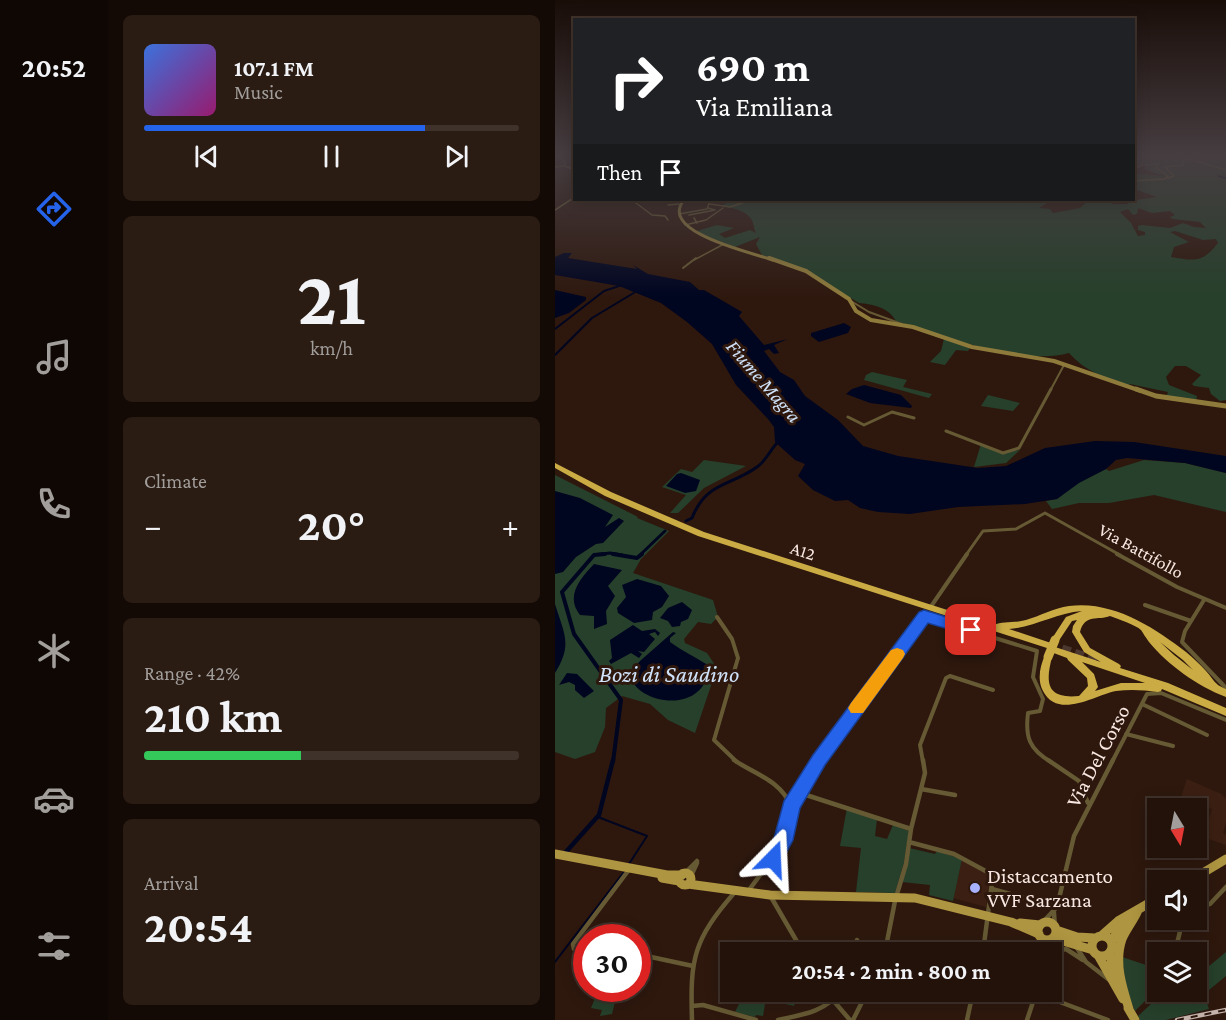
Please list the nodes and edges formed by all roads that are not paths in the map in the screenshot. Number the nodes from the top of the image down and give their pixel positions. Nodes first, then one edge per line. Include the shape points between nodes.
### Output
1 (682, 202) edge
2 (635, 203) edge
3 (679, 203) edge
4 (708, 203) edge
5 (746, 203) edge
6 (668, 205) dead end
7 (709, 206) junction
8 (723, 207) junction
9 (679, 214) junction
10 (689, 214) junction
11 (668, 220) dead end
12 (697, 223) junction
13 (685, 225) junction
14 (723, 244) junction
15 (730, 246) joint
16 (683, 268) dead end
17 (849, 299) junction
18 (860, 306) junction
19 (853, 307) junction
20 (913, 327) junction
21 (1064, 364) junction
22 (1226, 406) edge
23 (848, 417) dead end
24 (914, 418) dead end
25 (946, 431) dead end
26 (555, 467) edge
27 (1204, 600) junction
28 (932, 605) dead end
29 (1145, 605) dead end
30 (1226, 608) edge
31 (1118, 616) junction
32 (717, 617) dead end
33 (1191, 621) junction
34 (986, 625) junction
35 (1052, 649) junction
36 (1101, 662) tunnel mouth
37 (1121, 668) junction
38 (1226, 688) edge
39 (993, 690) dead end
40 (1180, 692) junction
41 (1226, 693) edge
42 (1077, 700) junction
43 (1142, 704) junction
44 (1226, 710) edge
45 (1226, 720) edge
46 (1126, 734) junction
47 (1207, 735) dead end
48 (1173, 746) dead end
49 (921, 789) junction
50 (800, 793) junction
51 (955, 795) dead end
52 (1089, 805) junction
53 (791, 806) junction
54 (911, 828) junction
55 (909, 842) junction
56 (560, 856) edge
57 (1226, 859) edge
58 (1211, 868) junction
59 (1207, 870) edge
60 (1207, 870) edge
61 (628, 871) junction
62 (686, 878) junction
63 (1226, 887) edge
64 (991, 888) junction
65 (750, 889) junction
66 (736, 891) junction
67 (770, 895) junction
68 (896, 898) junction
69 (1147, 905) edge
70 (1207, 905) edge
71 (1057, 907) junction
72 (1138, 910) junction
73 (1054, 913) junction
74 (987, 916) junction
75 (588, 924) edge
76 (1048, 932) junction
77 (1098, 937) junction
78 (797, 942) edge
79 (887, 942) edge
80 (984, 942) edge
81 (1048, 942) edge
82 (1048, 942) edge
83 (1073, 942) junction
84 (1111, 942) junction
85 (1062, 950) edge
86 (1095, 953) junction
87 (1110, 955) junction
88 (651, 957) edge
89 (1086, 962) junction
90 (693, 966) junction
91 (1121, 992) junction
92 (827, 1002) edge
93 (834, 1002) edge
94 (862, 1002) edge
95 (971, 1002) edge
96 (1033, 1002) edge
97 (1062, 1002) edge
98 (691, 1006) junction
99 (692, 1020) edge
100 (756, 1020) edge
101 (778, 1020) edge
102 (852, 1020) edge
103 (967, 1020) edge
104 (1027, 1020) edge
105 (1109, 1020) edge
106 (1135, 1020) edge

1 - 9 main road
2 - 11 street via 652,215
3 - 6 street
4 - 7 street
5 - 8 street
7 - 8 street
7 - 10 street
7 - 10 street via 715,210
8 - 12 street
9 - 10 street
9 - 13 main road
10 - 12 street
12 - 13 street
13 - 14 main road via 695,235
14 - 15 main road
14 - 16 street
15 - 17 main road via 806,272
17 - 18 street
17 - 19 main road
18 - 19 street
18 - 20 street
19 - 20 main road via 871,320
20 - 21 main road via 972,347
21 - 22 main road via 1156,396
21 - 25 street via 1019,448 1003,453
23 - 24 street via 857,424 870,425 892,412
26 - 34 highway, A12 / A12 via 701,534
26 - 35 highway, A12 / A12 via 606,496 699,536
27 - 28 street, Via Battifollo via 1045,513 1016,529 983,531
27 - 30 street, Via Battifollo
27 - 33 street
29 - 33 street
31 - 34 highway via 1079,608 1025,625
31 - 35 highway via 1096,611 1077,614 1065,622
31 - 37 highway via 1087,617 1078,624 1076,632 1087,650
31 - 41 highway via 1145,629 1151,640 1200,680
32 - 53 street via 732,639 738,658 714,740 732,759 760,772
33 - 38 street via 1182,642
34 - 35 highway, A12 / A12
35 - 40 highway, A12 / A12
35 - 42 highway via 1042,683 1061,699
35 - 42 highway via 1080,664 1091,676 1091,692
36 - 37 highway, A12 / A12
37 - 44 highway, A12 / A12
39 - 49 street via 946,678 920,745 925,766
40 - 42 highway via 1127,686
40 - 44 highway, A12 / A12
43 - 45 street, Via Del Corso via 1151,692 1161,693
43 - 46 street, Via Del Corso
43 - 47 street
46 - 48 street
46 - 52 street, Via Del Corso
49 - 51 street
49 - 54 street
50 - 52 street via 839,731 925,615 1037,651 1032,678 1043,699 1040,711 1027,712 1024,733 1031,749 1078,780
50 - 53 street
50 - 54 street
52 - 71 street, Via Del Corso via 1069,848
53 - 65 street via 778,851
54 - 55 street
55 - 64 street via 954,854 990,872 994,878
55 - 68 street
56 - 61 main road
56 - 62 main road
57 - 58 main road
58 - 59 main road
58 - 60 main road
61 - 62 main road
61 - 75 street
62 - 66 main road
63 - 70 street
64 - 71 street
64 - 74 street
65 - 66 main road
65 - 67 main road
66 - 90 street via 702,934
67 - 68 main road
67 - 78 street
68 - 74 main road via 932,901
68 - 79 street
69 - 72 main road
71 - 73 street, Via Del Corso
72 - 77 main road
72 - 84 main road via 1119,926
72 - 91 main road via 1119,950
73 - 76 street
73 - 76 street
74 - 76 main road
74 - 80 street
76 - 77 main road
76 - 81 street
76 - 82 street
76 - 83 main road
77 - 84 main road
77 - 86 main road via 1091,943
83 - 86 main road
83 - 89 street
84 - 87 main road
85 - 89 street
86 - 87 main road
86 - 91 main road
87 - 91 main road
88 - 90 street
89 - 91 street
90 - 98 street
91 - 106 main road
92 - 101 street via 814,1012
93 - 102 street
94 - 102 street
95 - 103 street
96 - 104 street
97 - 105 street
98 - 99 street
98 - 100 street via 703,1005

